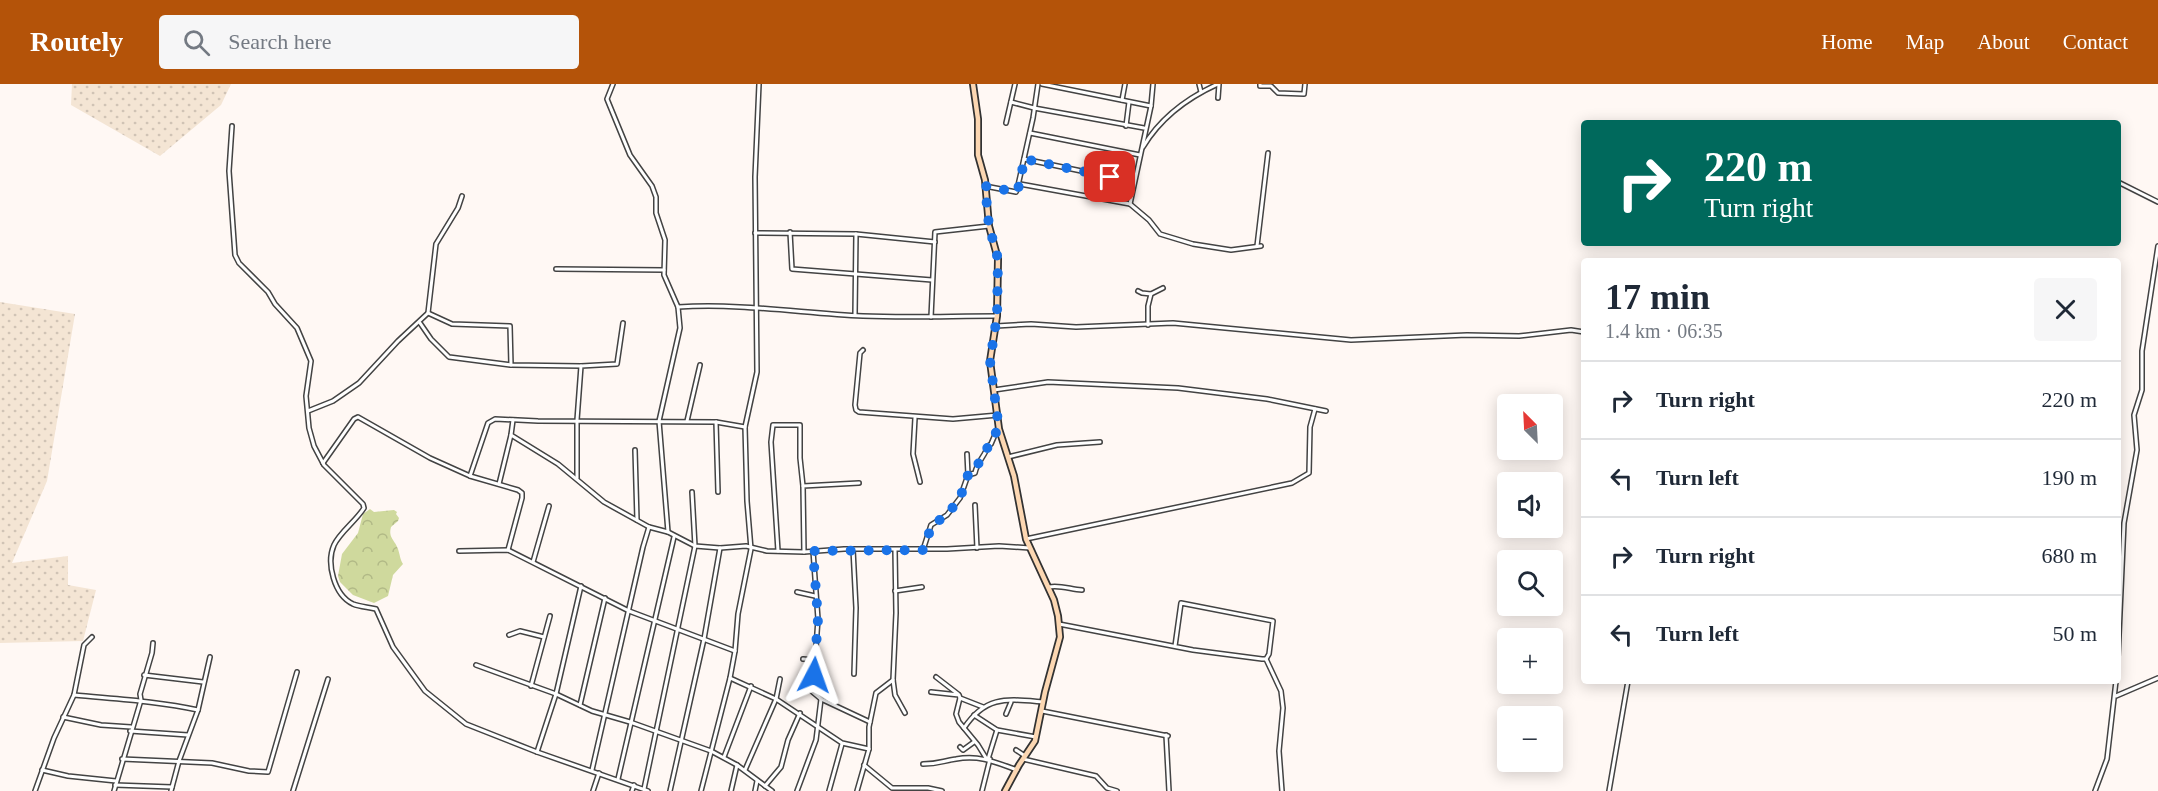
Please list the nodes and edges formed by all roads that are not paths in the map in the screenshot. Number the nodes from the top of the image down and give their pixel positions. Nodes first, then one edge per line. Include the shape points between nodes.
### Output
1 (613, 84) edge
2 (759, 84) edge
3 (973, 84) edge
4 (1015, 84) edge
5 (1040, 84) edge
6 (1125, 84) edge
7 (1153, 84) edge
8 (1199, 84) edge
9 (1219, 84) edge
10 (1260, 84) edge
11 (1305, 84) edge
12 (1062, 86) edge
13 (1201, 92) junction
14 (1218, 98) dead end
15 (1122, 101) junction
16 (1011, 102) junction
17 (1129, 102) junction
18 (1151, 105) junction
19 (1034, 108) junction
20 (1006, 123) dead end
21 (232, 126) dead end
22 (1126, 126) junction
23 (1145, 128) junction
24 (1030, 133) junction
25 (1141, 153) junction
26 (1268, 153) dead end
27 (1024, 159) junction
28 (1134, 182) junction
29 (1020, 184) junction
30 (2121, 184) edge
31 (985, 186) junction
32 (462, 196) dead end
33 (2158, 202) edge
34 (1130, 204) junction
35 (989, 226) junction
36 (755, 232) junction
37 (790, 232) junction
38 (856, 234) junction
39 (935, 242) junction
40 (2158, 246) edge
41 (556, 269) dead end
42 (664, 270) junction
43 (856, 273) junction
44 (932, 280) junction
45 (1163, 288) dead end
46 (1138, 291) dead end
47 (1151, 294) junction
48 (755, 306) junction
49 (678, 307) junction
50 (428, 313) junction
51 (855, 315) junction
52 (997, 316) junction
53 (931, 317) junction
54 (420, 323) junction
55 (623, 323) dead end
56 (1148, 325) junction
57 (995, 326) junction
58 (1581, 332) edge
59 (863, 350) dead end
60 (511, 365) junction
61 (700, 365) dead end
62 (581, 366) junction
63 (994, 390) junction
64 (1315, 409) junction
65 (308, 411) junction
66 (1326, 411) dead end
67 (998, 415) junction
68 (915, 418) junction
69 (513, 420) junction
70 (577, 420) junction
71 (659, 421) junction
72 (687, 421) junction
73 (716, 422) junction
74 (745, 427) junction
75 (999, 429) junction
76 (511, 435) junction
77 (1100, 442) dead end
78 (635, 450) dead end
79 (967, 454) dead end
80 (1008, 457) junction
81 (323, 463) junction
82 (968, 475) junction
83 (470, 476) junction
84 (577, 479) junction
85 (920, 482) dead end
86 (859, 483) dead end
87 (499, 484) junction
88 (803, 486) junction
89 (692, 492) dead end
90 (718, 492) dead end
91 (975, 505) dead end
92 (549, 507) dead end
93 (637, 520) junction
94 (650, 527) junction
95 (668, 532) junction
96 (674, 537) junction
97 (1026, 539) junction
98 (695, 546) junction
99 (720, 548) junction
100 (976, 548) junction
101 (1030, 548) junction
102 (751, 549) junction
103 (853, 549) junction
104 (508, 550) junction
105 (895, 550) junction
106 (923, 550) junction
107 (459, 551) dead end
108 (778, 551) junction
109 (813, 551) junction
110 (804, 552) junction
111 (533, 562) junction
112 (581, 586) junction
113 (922, 587) dead end
114 (1049, 587) junction
115 (1082, 590) dead end
116 (2121, 590) edge
117 (895, 591) junction
118 (797, 592) dead end
119 (815, 596) junction
120 (605, 598) junction
121 (629, 611) junction
122 (550, 616) dead end
123 (654, 621) junction
124 (1059, 624) junction
125 (678, 630) junction
126 (508, 635) dead end
127 (92, 637) dead end
128 (544, 637) junction
129 (704, 639) junction
130 (153, 643) dead end
131 (1175, 646) junction
132 (735, 651) junction
133 (210, 657) dead end
134 (803, 658) dead end
135 (1266, 659) junction
136 (815, 660) junction
137 (476, 665) dead end
138 (297, 672) dead end
139 (854, 674) dead end
140 (144, 675) junction
141 (814, 675) dead end
142 (936, 677) dead end
143 (730, 678) junction
144 (2158, 678) edge
145 (328, 679) dead end
146 (780, 679) dead end
147 (893, 680) junction
148 (204, 682) junction
149 (1627, 684) edge
150 (2116, 684) edge
151 (531, 686) junction
152 (751, 686) junction
153 (809, 689) dead end
154 (932, 692) dead end
155 (556, 694) junction
156 (74, 695) junction
157 (2116, 696) junction
158 (959, 697) junction
159 (776, 699) junction
160 (821, 699) junction
161 (141, 700) junction
162 (1011, 701) junction
163 (1043, 702) junction
164 (580, 705) junction
165 (983, 707) junction
166 (198, 710) junction
167 (1042, 711) junction
168 (800, 713) junction
169 (905, 713) dead end
170 (1006, 714) dead end
171 (604, 715) junction
172 (974, 716) junction
173 (63, 717) junction
174 (630, 722) junction
175 (870, 722) junction
176 (818, 726) junction
177 (964, 728) junction
178 (131, 729) junction
179 (997, 730) junction
180 (657, 732) junction
181 (188, 735) junction
182 (1036, 738) junction
183 (681, 740) junction
184 (974, 742) junction
185 (842, 743) junction
186 (960, 747) dead end
187 (869, 749) junction
188 (1016, 750) dead end
189 (711, 751) junction
190 (537, 752) junction
191 (724, 757) junction
192 (1024, 757) junction
193 (122, 759) junction
194 (988, 759) junction
195 (179, 761) junction
196 (922, 764) dead end
197 (737, 765) junction
198 (864, 765) junction
199 (42, 770) junction
200 (745, 770) junction
201 (1017, 770) junction
202 (592, 771) junction
203 (599, 773) junction
204 (618, 779) junction
205 (757, 780) junction
206 (116, 783) junction
207 (634, 785) junction
208 (765, 786) junction
209 (171, 789) edge
210 (646, 790) edge
211 (35, 791) edge
212 (114, 791) edge
213 (293, 791) edge
214 (593, 791) edge
215 (632, 791) edge
216 (670, 791) edge
217 (701, 791) edge
218 (731, 791) edge
219 (755, 791) edge
220 (772, 791) edge
221 (796, 791) edge
222 (829, 791) edge
223 (857, 791) edge
224 (942, 791) edge
225 (982, 791) edge
226 (1005, 791) edge
227 (1117, 791) edge
228 (1169, 791) edge
229 (1282, 791) edge
230 (1609, 791) edge
231 (2095, 791) edge

1 - 42 street via 607,99 613,116 630,155 656,197 656,213 665,240
2 - 36 street
3 - 31 street via 978,155
4 - 16 street
5 - 12 street
5 - 19 street
6 - 15 street
7 - 18 street
8 - 13 street
9 - 13 street
9 - 14 street
10 - 11 street via 1272,86 1278,93 1304,94
12 - 15 street
13 - 25 street via 1185,101 1152,132
15 - 17 street
16 - 19 street
16 - 20 street
17 - 18 street
17 - 22 street
18 - 23 street
19 - 22 street
19 - 24 street
21 - 65 street via 229,171 235,255 297,328 308,350
22 - 23 street
23 - 25 street
24 - 25 street
24 - 27 street
25 - 28 street
26 - 34 street via 1259,246 1231,250 1160,234
27 - 28 street
27 - 29 street
28 - 34 street
29 - 31 street via 1016,192
29 - 34 street
30 - 33 street
31 - 35 street
32 - 50 street via 436,244
35 - 39 street via 935,232
35 - 52 street via 998,259
36 - 37 street
36 - 48 street
37 - 38 street
37 - 43 street via 792,269
38 - 39 street
38 - 43 street
39 - 44 street
40 - 116 street via 2142,351 2142,390 2134,415 2137,450 2124,523
41 - 42 street
42 - 49 street
43 - 44 street
43 - 51 street
44 - 53 street
45 - 47 street
46 - 47 street
47 - 56 street
48 - 49 street
48 - 51 street
48 - 74 street via 757,372
49 - 71 street via 680,328
50 - 54 street
50 - 60 street via 453,324 510,326
51 - 53 street
52 - 53 street
52 - 57 street
54 - 60 street via 448,357
54 - 65 street via 359,383 333,401
55 - 62 street via 617,364
56 - 57 street
56 - 58 street via 1173,323 1351,340
57 - 63 street via 990,361
59 - 68 street via 856,410
60 - 62 street
61 - 72 street
62 - 70 street
63 - 64 street via 1048,382 1178,388
63 - 67 street
64 - 66 street
64 - 97 street via 1310,427 1309,472 1292,483
65 - 81 street via 312,437
67 - 68 street
67 - 75 street
68 - 85 street via 914,454
69 - 70 street
69 - 76 street
69 - 83 street via 495,419 488,423
70 - 71 street
70 - 84 street
71 - 72 street
71 - 95 street
72 - 73 street
73 - 74 street
73 - 90 street
74 - 102 street
75 - 80 street
75 - 82 street via 975,473
76 - 84 street
76 - 87 street
77 - 80 street via 1058,445
78 - 93 street
79 - 82 street
80 - 97 street
81 - 83 street via 358,417 410,448
81 - 190 street via 361,500 364,508 334,544 330,569 340,591 352,604 376,609 399,656 425,691 449,712 468,725
82 - 106 street via 960,498 947,515 932,525
83 - 87 street
84 - 93 street via 604,502
86 - 88 street
87 - 104 street via 522,494
88 - 108 street via 800,425 773,424
88 - 110 street
89 - 98 street
91 - 100 street
92 - 111 street
93 - 94 street
94 - 95 street
94 - 121 street
95 - 96 street
96 - 98 street
96 - 123 street
97 - 101 street
98 - 99 street
98 - 125 street
99 - 102 street
99 - 129 street
100 - 101 street
100 - 106 street
101 - 114 street
102 - 108 street
102 - 132 street
103 - 105 street
103 - 109 street
103 - 139 street
104 - 107 street
104 - 111 street
105 - 106 street
105 - 117 street
108 - 110 street
109 - 110 street
109 - 119 street
111 - 112 street
112 - 120 street
112 - 155 street
113 - 117 street
114 - 115 street
114 - 124 street
117 - 147 street
118 - 119 street
119 - 136 street
120 - 121 street
120 - 164 street
121 - 123 street
121 - 171 street
122 - 128 street
123 - 125 street
123 - 174 street
124 - 131 street
124 - 163 street via 1059,646
125 - 129 street
125 - 180 street
126 - 128 street via 520,632
127 - 156 street via 84,645
128 - 151 street
129 - 132 street
129 - 183 street
130 - 140 street
131 - 135 street
131 - 135 street via 1181,603 1273,621
132 - 143 street
133 - 148 street
134 - 136 street
135 - 229 street via 1281,691
136 - 141 street
137 - 151 street
138 - 195 street via 268,772
140 - 148 street
140 - 161 street
142 - 158 street
143 - 152 street
143 - 189 street
144 - 157 street
145 - 213 street
146 - 159 street
147 - 169 street via 894,695
147 - 175 street via 876,693
148 - 166 street
149 - 230 street
150 - 157 street
151 - 155 street
152 - 159 street
152 - 191 street
153 - 160 street
154 - 158 street
155 - 164 street
155 - 190 street
156 - 161 street
156 - 173 street
157 - 231 street via 2108,759
158 - 165 street
158 - 177 street via 956,714
159 - 168 street
159 - 200 street
160 - 175 street
160 - 176 street
161 - 166 street
161 - 178 street
162 - 163 street
162 - 165 street via 998,700
162 - 170 street
163 - 167 street
164 - 171 street
165 - 172 street
166 - 181 street
167 - 182 street
167 - 228 street via 1167,735
168 - 176 street
168 - 208 street via 781,767
171 - 174 street
171 - 202 street
172 - 177 street
172 - 179 street
173 - 178 street
173 - 199 street
174 - 180 street
174 - 204 street
175 - 187 street
176 - 185 street
176 - 221 street via 810,760
177 - 184 street
178 - 181 street
178 - 193 street
179 - 182 street
179 - 194 street
180 - 183 street
180 - 210 street
181 - 195 street
182 - 192 street
183 - 189 street
183 - 216 street
184 - 186 street via 963,750
184 - 194 street
185 - 187 street
185 - 222 street
187 - 198 street
188 - 192 street
189 - 191 street
189 - 217 street
190 - 202 street
191 - 197 street
192 - 201 street
192 - 227 street via 1096,776 1107,788
193 - 195 street
193 - 206 street
194 - 196 street
194 - 201 street
194 - 225 street
195 - 209 street
197 - 200 street
197 - 218 street
198 - 223 street
198 - 224 street via 892,788
199 - 206 street
199 - 211 street
200 - 205 street
201 - 226 street
202 - 203 street
203 - 204 street
203 - 214 street
204 - 207 street
205 - 208 street
205 - 219 street
206 - 209 street
206 - 212 street
207 - 210 street
207 - 215 street
208 - 220 street

